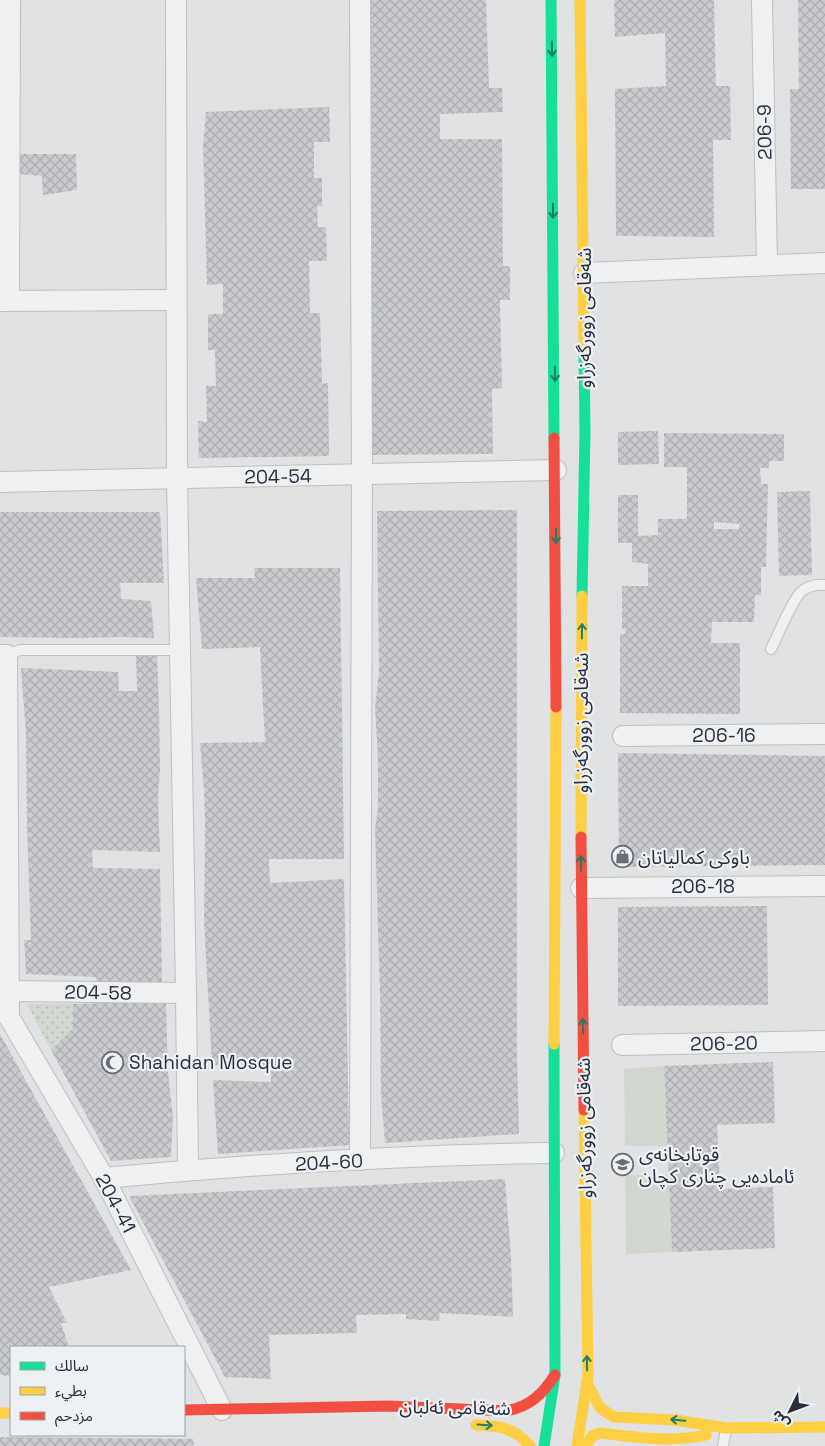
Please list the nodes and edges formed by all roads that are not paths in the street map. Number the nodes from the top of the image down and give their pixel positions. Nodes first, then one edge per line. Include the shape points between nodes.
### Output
1 (10, 0) edge
2 (176, 0) edge
3 (360, 0) edge
4 (551, 0) edge
5 (580, 0) edge
6 (762, 0) edge
7 (825, 263) edge
8 (766, 264) junction
9 (584, 273) junction
10 (176, 300) junction
11 (5, 301) edge
12 (556, 470) junction
13 (362, 474) junction
14 (177, 478) junction
15 (0, 482) edge
16 (825, 585) edge
17 (771, 649) dead end
18 (180, 650) junction
19 (3, 655) edge
20 (569, 693) junction
21 (825, 734) edge
22 (623, 736) dead end
23 (825, 886) edge
24 (581, 888) junction
25 (186, 993) junction
26 (6, 1003) edge
27 (825, 1041) edge
28 (622, 1045) dead end
29 (554, 1153) junction
30 (360, 1160) junction
31 (188, 1170) junction
32 (104, 1178) junction
33 (555, 1375) junction
34 (587, 1383) junction
35 (369, 1407) junction
36 (185, 1410) edge
37 (222, 1410) junction
38 (394, 1417) dead end
39 (460, 1424) dead end
40 (825, 1427) edge
41 (726, 1428) junction
42 (530, 1446) edge
43 (544, 1446) edge
44 (577, 1446) edge
45 (585, 1446) edge
46 (723, 1446) edge

1 - 11 street
2 - 10 street
3 - 13 street
4 -> 12 main road, شەقامی زوورگەزراو
5 - 9 main road, شەقامی زوورگەزراو
6 - 8 street, 206-9
7 - 8 street
8 - 9 street
20 -> 9 main road, شەقامی زوورگەزراو via 585,432
10 - 11 street
10 - 14 street
12 - 13 street, 204-54
12 -> 20 main road, شەقامی زوورگەزراو
13 - 14 street, 204-54
13 - 30 street
14 - 15 street, 204-54
14 - 18 street
16 - 17 lane via 815,584 800,593
18 - 19 lane via 20,650
18 - 25 street
19 - 26 street
24 -> 20 main road, شەقامی زوورگەزراو
20 - 29 main road, شەقامی زوورگەزراو
21 - 22 street, 206-16
23 - 24 street, 206-18
34 -> 24 main road, شەقامی زوورگەزراو
25 - 26 street, 204-58
25 - 31 street
26 - 32 street, 204-41
27 - 28 street, 206-20
29 - 30 street, 204-60
29 - 33 main road, شەقامی زوورگەزراو
30 - 31 street, 204-60
31 - 32 street, 204-60
32 - 37 street, 204-41
33 - 35 main road, شەقامی ئەلبان via 534,1402 507,1411
33 - 43 main road, شەقامی زوورگەزراو
41 -> 34 main road via 676,1420 607,1415 595,1403
34 - 44 main road, شەقامی زوورگەزراو
35 - 37 main road, شەقامی ئەلبان
35 - 38 main road, شەقامی ئەلبان
36 - 37 main road, شەقامی ئەلبان
39 -> 42 main road, شەقامی ئەلبان via 506,1427 514,1430
40 - 41 main road
41 - 45 main road via 675,1439 600,1433 592,1436
41 - 46 lane

